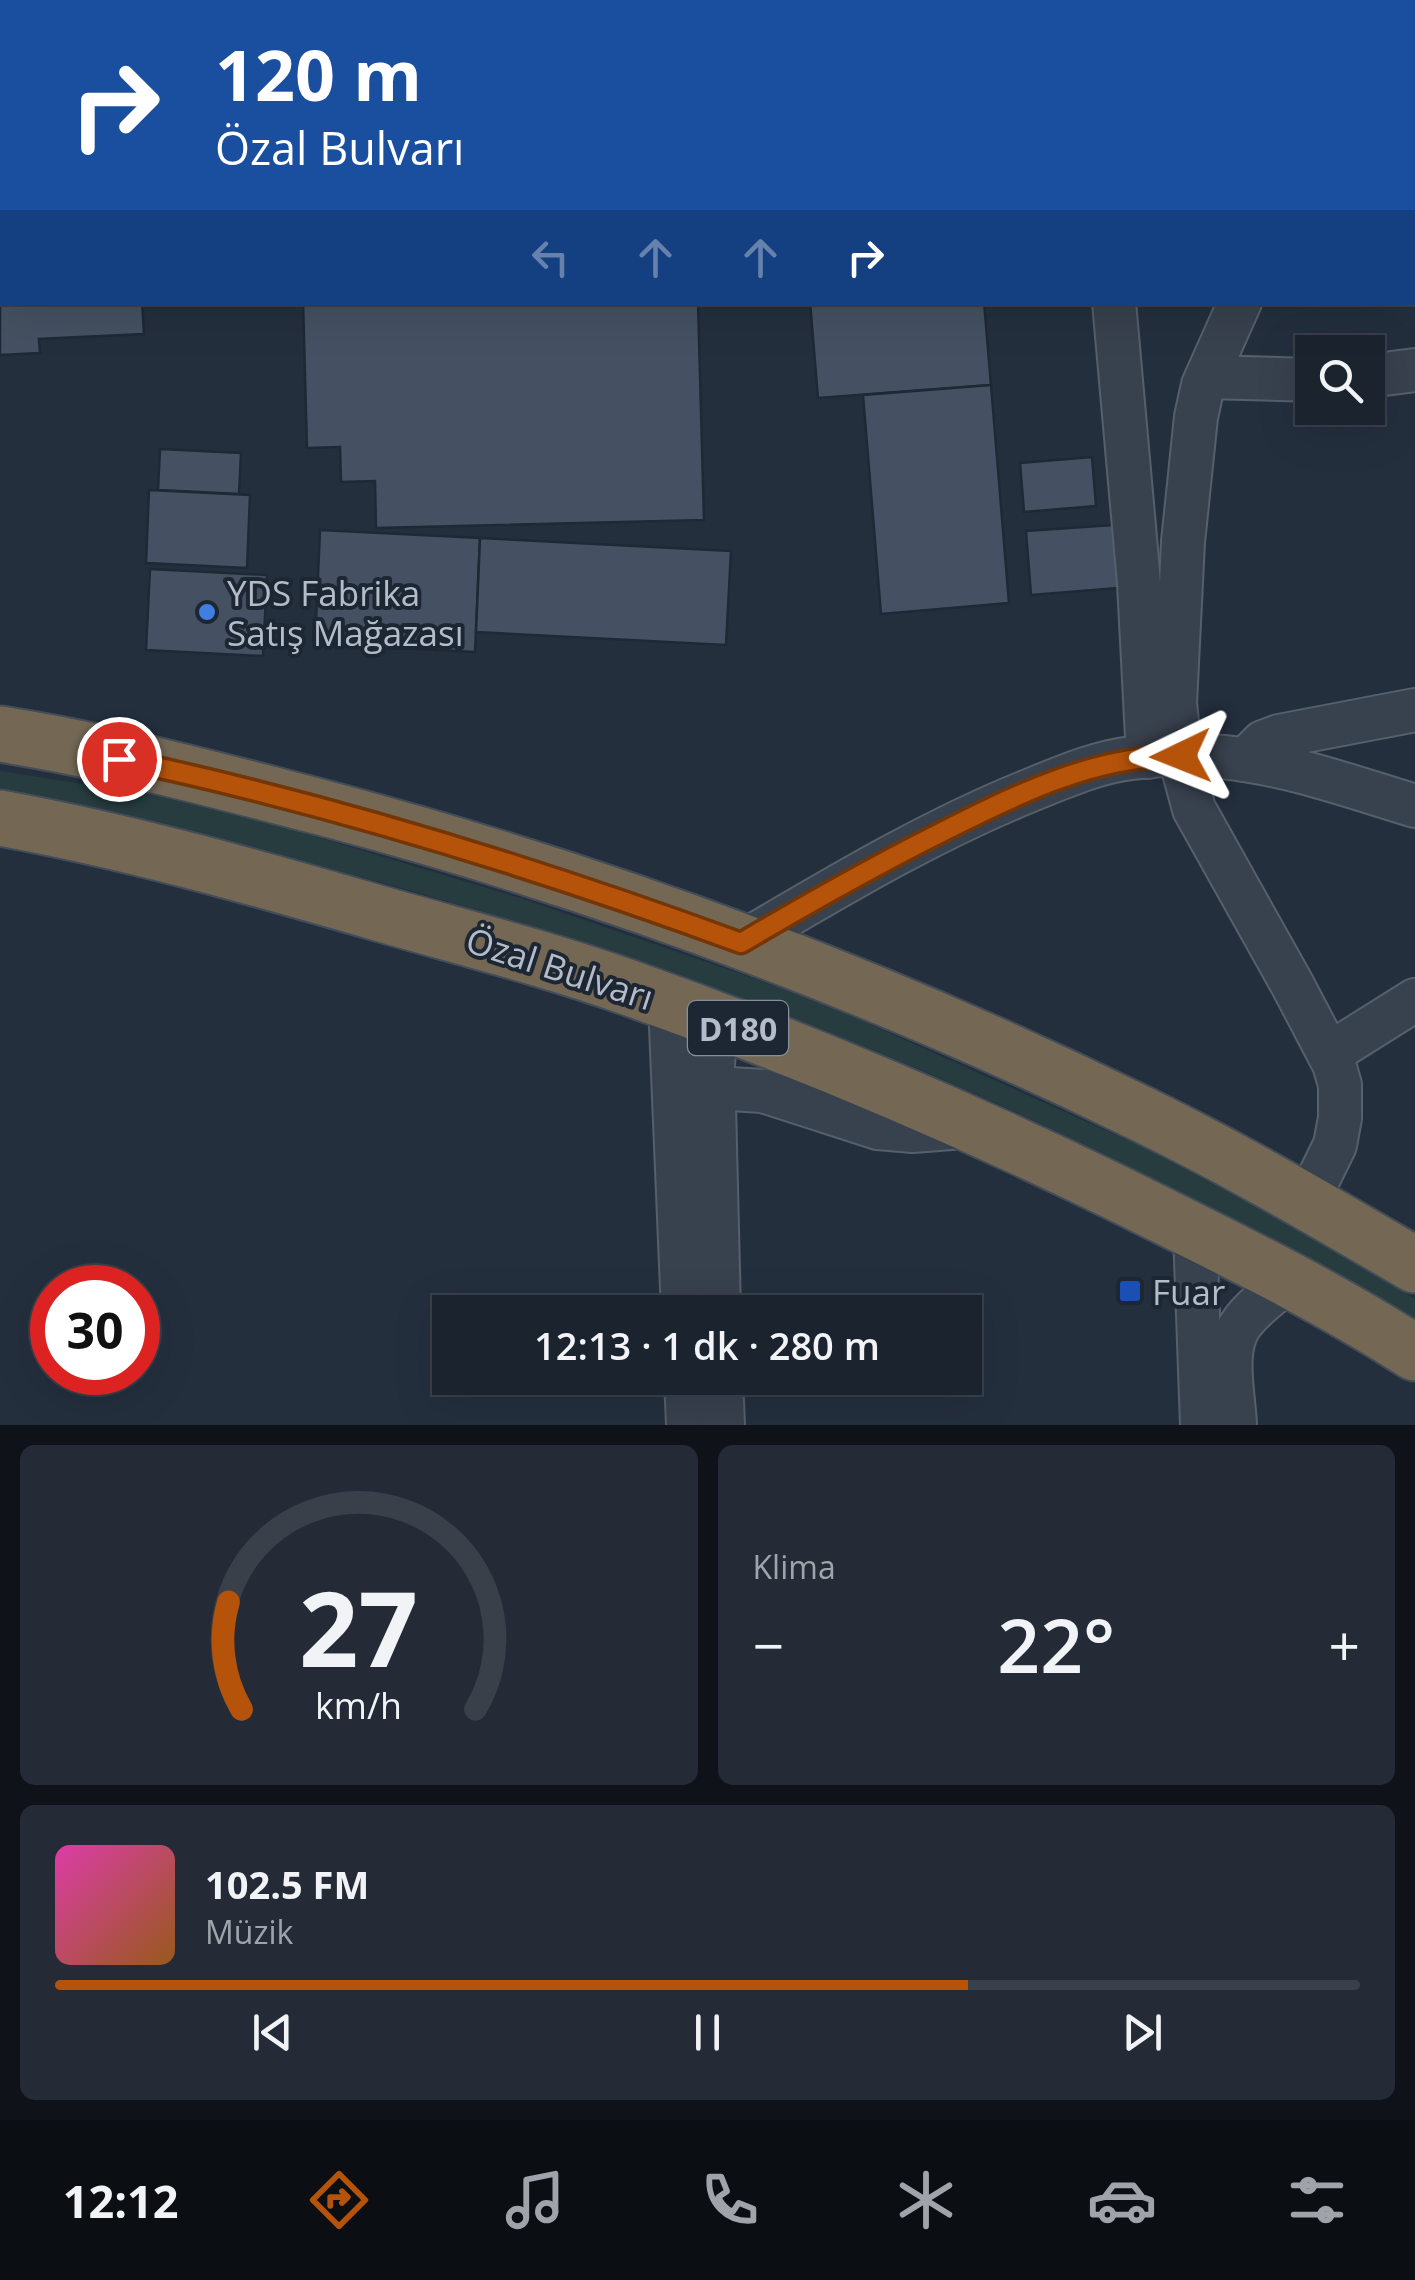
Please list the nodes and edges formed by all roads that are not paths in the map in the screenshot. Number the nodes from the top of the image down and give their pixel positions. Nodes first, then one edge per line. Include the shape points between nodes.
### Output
1 (1114, 305) edge
2 (1239, 305) edge
3 (1415, 370) edge
4 (1385, 374) edge
5 (1206, 378) junction
6 (1295, 380) edge
7 (1415, 710) edge
8 (4, 735) edge
9 (1164, 756) junction
10 (1245, 760) junction
11 (1415, 806) edge
12 (5, 819) edge
13 (741, 943) junction
14 (1415, 1000) edge
15 (694, 1012) junction
16 (1329, 1054) junction
17 (694, 1084) junction
18 (979, 1126) junction
19 (1307, 1202) junction
20 (1195, 1232) junction
21 (1415, 1264) edge
22 (1289, 1280) junction
23 (684, 1295) edge
24 (718, 1295) edge
25 (1415, 1353) edge
26 (687, 1395) edge
27 (722, 1395) edge
28 (688, 1425) edge
29 (723, 1425) edge
30 (1202, 1425) edge
31 (1235, 1425) edge

1 - 9 street via 1142,618
2 - 5 street
3 - 4 street
5 - 6 street
5 - 9 street via 1196,417 1175,703
7 - 10 street via 1279,736
8 - 13 highway, D180 via 225,782 425,835
9 - 10 street
9 - 13 street via 1074,773 994,806
9 - 16 street
10 - 11 street
12 - 15 highway, Özal Bulvarı / D180 via 314,894
13 - 19 highway, D180 via 988,1042 1131,1108
14 - 16 street
15 - 17 street
15 - 18 highway, Özal Bulvarı / D180
16 - 19 street via 1340,1085 1340,1118
17 - 18 street via 763,1091 878,1128
17 - 23 street
17 - 24 street
18 - 20 highway, Özal Bulvarı / D180
19 - 21 highway, D180
20 - 22 highway, Özal Bulvarı / D180
20 - 30 street
22 - 25 highway, Özal Bulvarı / D180
22 - 31 street via 1235,1334
26 - 28 street
27 - 29 street

